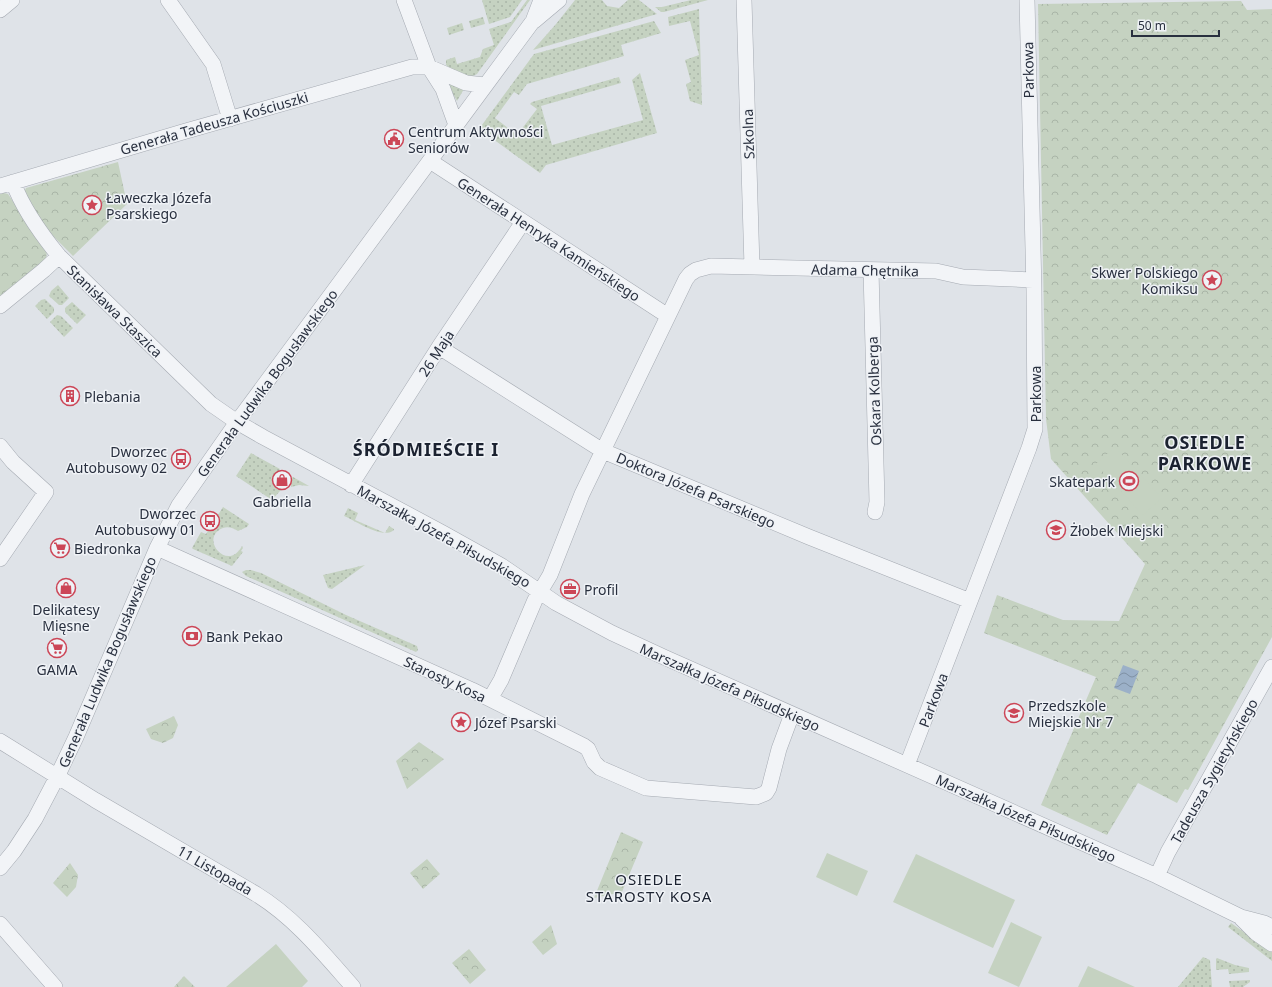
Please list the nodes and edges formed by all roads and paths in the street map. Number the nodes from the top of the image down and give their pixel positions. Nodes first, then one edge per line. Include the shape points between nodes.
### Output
1 (12, 0) edge
2 (168, 0) edge
3 (404, 0) edge
4 (542, 0) edge
5 (559, 0) edge
6 (744, 0) edge
7 (1027, 0) edge
8 (0, 10) edge
9 (533, 21) junction
10 (430, 67) junction
11 (485, 85) junction
12 (230, 119) junction
13 (456, 125) junction
14 (430, 161) junction
15 (7, 184) edge
16 (523, 222) junction
17 (59, 256) junction
18 (752, 267) junction
19 (871, 270) junction
20 (1033, 280) junction
21 (0, 306) edge
22 (668, 316) junction
23 (439, 347) junction
24 (237, 422) junction
25 (0, 446) edge
26 (603, 451) junction
27 (351, 485) junction
28 (875, 512) dead end
29 (157, 548) junction
30 (0, 559) edge
31 (541, 591) junction
32 (970, 601) junction
33 (1272, 667) edge
34 (490, 699) junction
35 (792, 714) junction
36 (0, 741) edge
37 (907, 765) junction
38 (58, 777) junction
39 (0, 868) edge
40 (1157, 876) junction
41 (1241, 917) junction
42 (0, 924) edge
43 (1272, 927) edge
44 (1272, 944) edge
45 (55, 987) edge
46 (353, 987) edge

1 - 8 street
2 - 12 street via 213,64
3 - 10 street
4 - 9 street, Generała Ludwika Bogusławskiego
5 - 9 street, Generała Ludwika Bogusławskiego
6 - 18 street, Szkolna
7 - 20 street, Parkowa
9 - 11 street, Generała Ludwika Bogusławskiego
10 - 11 street via 466,83
10 - 12 street, Generała Tadeusza Kościuszki via 412,67
10 - 13 street via 443,88
11 - 13 street, Generała Ludwika Bogusławskiego
12 - 15 street, Generała Tadeusza Kościuszki
13 - 14 street, Generała Ludwika Bogusławskiego
14 - 16 street, Generała Henryka Kamieńskiego
14 - 24 street, Generała Ludwika Bogusławskiego
15 - 17 street, Stanisława Staszica via 19,197
16 - 22 street, Generała Henryka Kamieńskiego
16 - 23 street, 26 Maja
17 - 21 street
17 - 24 street, Stanisława Staszica via 211,404
18 - 19 street, Adama Chętnika
18 - 22 street, Adama Chętnika via 711,266 696,270 686,279
19 - 20 street, Adama Chętnika via 936,271 963,277
19 - 28 street, Oskara Kolberga via 877,502
20 - 32 street, Parkowa via 1035,429
22 - 26 street
23 - 26 street, Doktora Józefa Psarskiego
23 - 27 street, 26 Maja
24 - 27 street, Marszałka Józefa Piłsudskiego
24 - 29 street, Generała Ludwika Bogusławskiego via 179,505
25 - 30 street via 46,492
26 - 31 street
26 - 32 street, Doktora Józefa Psarskiego
27 - 31 street, Marszałka Józefa Piłsudskiego via 476,551
29 - 34 street, Starosty Kosa
29 - 38 street, Generała Ludwika Bogusławskiego
31 - 34 street
31 - 35 street, Marszałka Józefa Piłsudskiego via 556,603 612,633
32 - 37 street, Parkowa
33 - 40 street, Tadeusza Sygietyńskiego
34 - 35 street, Starosty Kosa via 584,746 600,768 640,786 756,797 766,793 769,788 779,749
35 - 37 street, Marszałka Józefa Piłsudskiego
36 - 38 street, 11 Listopada
37 - 40 street, Marszałka Józefa Piłsudskiego
38 - 39 street, Generała Ludwika Bogusławskiego via 35,819
38 - 46 street, 11 Listopada via 277,907 314,943
40 - 41 street, Marszałka Józefa Piłsudskiego
41 - 43 street, Marszałka Józefa Piłsudskiego
41 - 44 street, Marszałka Józefa Piłsudskiego via 1256,933
42 - 45 street

